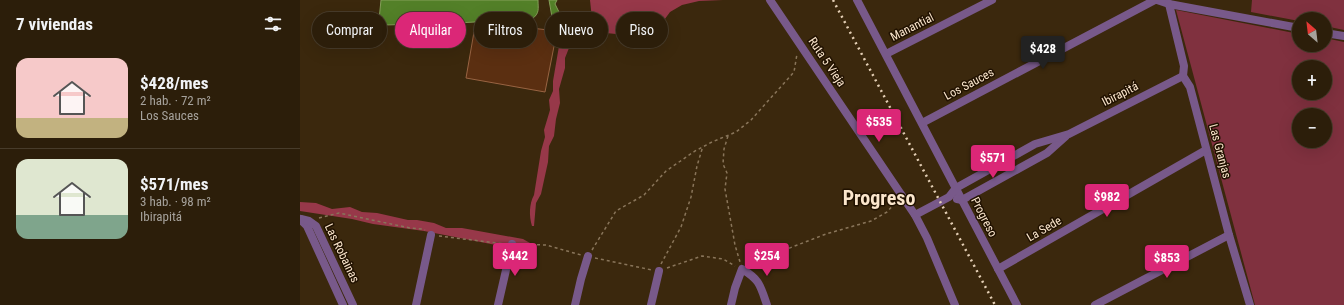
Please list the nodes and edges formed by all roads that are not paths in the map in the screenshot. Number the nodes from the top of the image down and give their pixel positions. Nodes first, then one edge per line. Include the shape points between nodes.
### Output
1 (770, 0) edge
2 (857, 0) edge
3 (992, 0) edge
4 (1156, 0) edge
5 (1169, 4) junction
6 (1292, 27) edge
7 (1332, 34) edge
8 (1344, 36) edge
9 (886, 54) junction
10 (1183, 76) junction
11 (922, 123) junction
12 (1069, 134) junction
13 (1206, 150) junction
14 (956, 188) junction
15 (949, 197) junction
16 (962, 200) junction
17 (915, 215) junction
18 (304, 219) edge
19 (431, 235) road end
20 (1229, 235) junction
21 (512, 244) road end
22 (588, 256) road end
23 (998, 269) junction
24 (658, 271) road end
25 (343, 305) edge
26 (353, 305) edge
27 (416, 305) edge
28 (498, 305) edge
29 (575, 305) edge
30 (651, 305) edge
31 (731, 305) edge
32 (767, 305) edge
33 (954, 305) edge
34 (1016, 305) edge
35 (1096, 305) edge
36 (1250, 305) edge

1 - 17 street, Ruta 5 Vieja
2 - 9 street, Progreso
3 - 9 street, Manantial
4 - 5 street
4 - 11 street, Los Sauces
5 - 6 street
5 - 10 street, Las Granjas via 1184,66
7 - 8 street
9 - 11 street, Progreso
10 - 12 street, Ibirapitá
10 - 13 street, Las Granjas via 1190,87
11 - 14 street, Progreso
12 - 14 street, Ibirapitá via 1035,144
12 - 16 street, Ibirapitá via 1047,153
13 - 20 street, Las Granjas
13 - 23 street, La Sede
14 - 15 street, Ibirapitá
14 - 16 street, Progreso
15 - 16 street
15 - 17 street, Ibirapitá
16 - 23 street, Progreso
17 - 33 street, Ruta 5 Vieja
18 - 25 street, Las Robainas
18 - 26 street, Las Robainas via 316,226
19 - 27 street
20 - 35 street
20 - 36 street, Las Granjas
21 - 28 street
22 - 29 street
23 - 34 street, Progreso
24 - 30 street
31 - 32 street via 742,270 754,276 760,284

